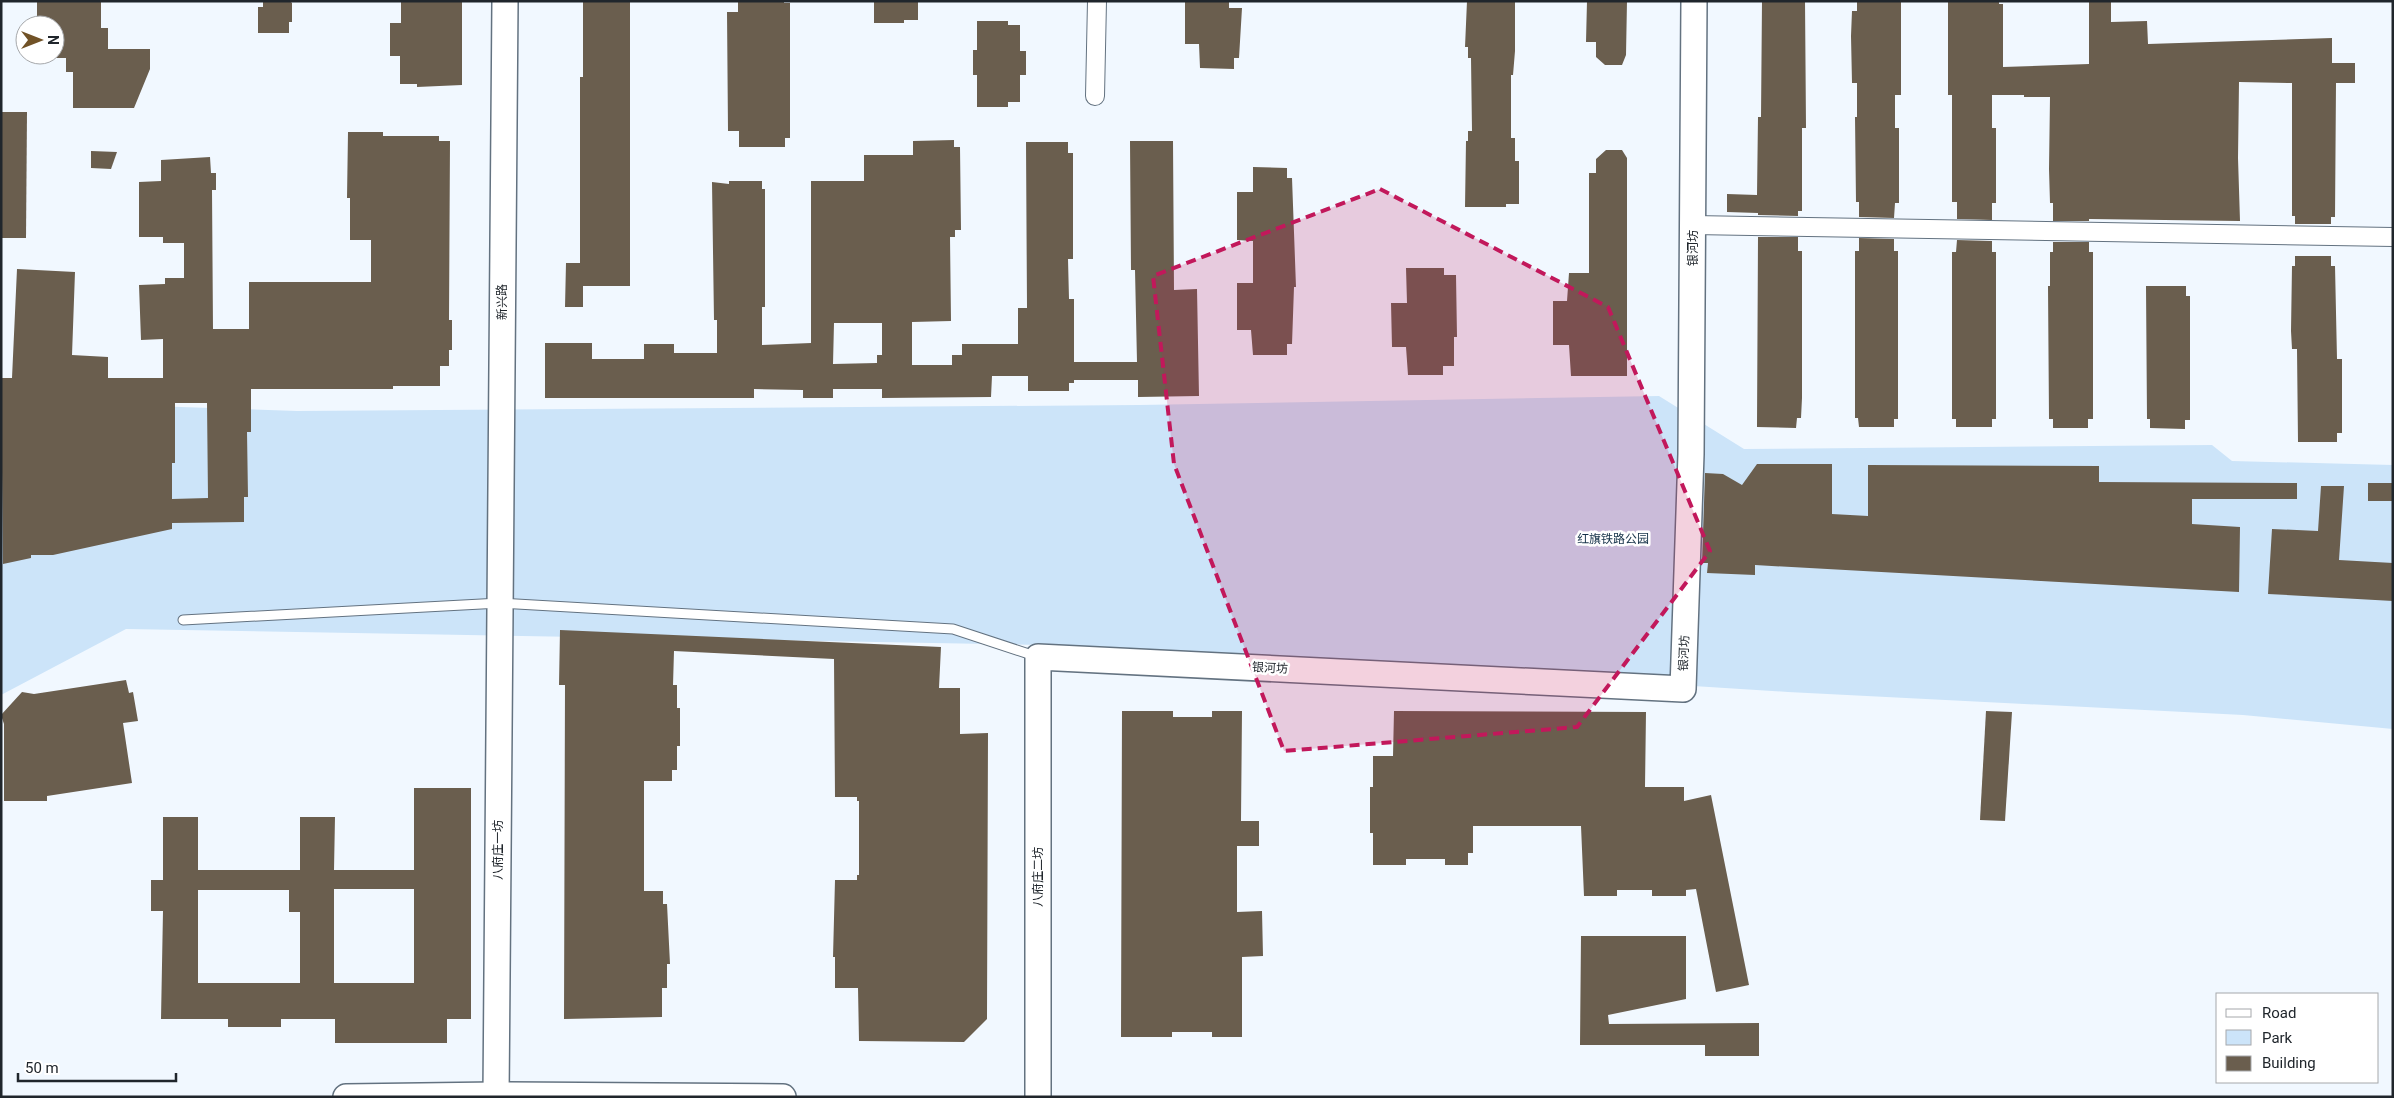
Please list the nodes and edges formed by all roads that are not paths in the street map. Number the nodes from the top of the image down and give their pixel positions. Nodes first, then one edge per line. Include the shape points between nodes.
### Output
1 (504, 1) edge
2 (1097, 1) edge
3 (1694, 1) edge
4 (1094, 96) dead end
5 (1693, 225) junction
6 (2393, 237) edge
7 (500, 603) junction
8 (183, 620) dead end
9 (1038, 657) junction
10 (496, 1096) edge
11 (346, 1097) edge
12 (783, 1097) edge
13 (1038, 1097) edge

1 - 7 street, 新兴路
2 - 4 street
3 - 5 street, 银河坊
5 - 6 street
5 - 9 street, 银河坊 via 1692,454 1683,689
7 - 8 lane
7 - 9 lane via 953,629
7 - 10 street, 八府庄一坊
9 - 13 street, 八府庄二坊
10 - 11 street
10 - 12 street

